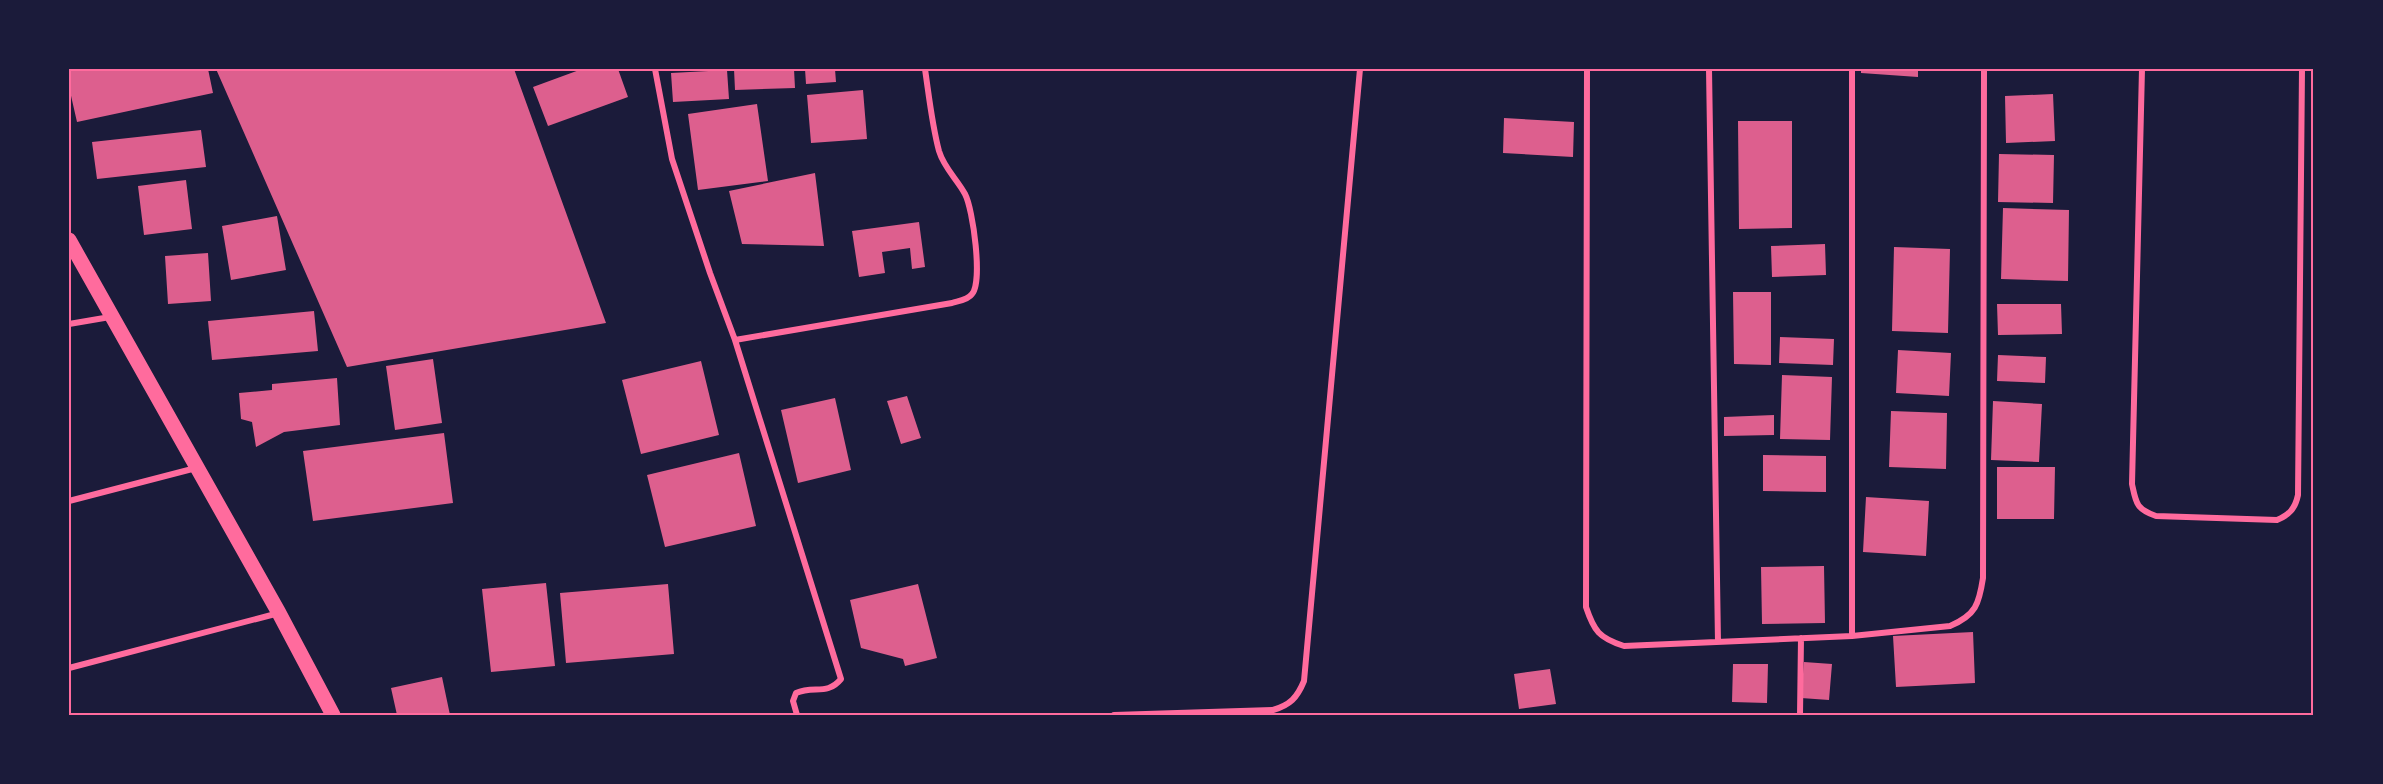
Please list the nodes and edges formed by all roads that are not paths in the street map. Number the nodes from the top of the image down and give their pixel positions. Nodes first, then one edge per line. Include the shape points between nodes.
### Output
1 (655, 69) edge
2 (925, 69) edge
3 (1360, 69) edge
4 (1587, 69) edge
5 (1709, 69) edge
6 (1852, 69) edge
7 (1984, 69) edge
8 (2142, 69) edge
9 (2302, 69) edge
10 (69, 240) edge
11 (113, 316) junction
12 (69, 324) edge
13 (735, 340) junction
14 (196, 468) junction
15 (69, 501) edge
16 (279, 613) junction
17 (1852, 636) junction
18 (1801, 638) junction
19 (1718, 642) junction
20 (69, 668) edge
21 (333, 715) edge
22 (796, 715) edge
23 (1114, 715) edge
24 (1800, 715) edge

1 - 13 street via 672,159
2 - 13 street via 939,151 967,197 978,265 973,294 952,303
3 - 23 street via 1304,681 1299,695 1287,706 1273,710
4 - 19 street via 1586,607 1593,628 1606,640 1624,646
5 - 19 street
6 - 17 street
7 - 17 street via 1981,594 1975,611 1950,626
8 - 9 street via 2132,483 2135,501 2142,511 2156,516 2277,520 2288,515 2298,495
10 - 11 main road
11 - 12 street
11 - 14 main road
13 - 22 street via 841,679 828,690 806,688 796,693
14 - 15 street
14 - 16 main road
16 - 20 street
16 - 21 main road
17 - 18 street
18 - 19 street
18 - 24 street

